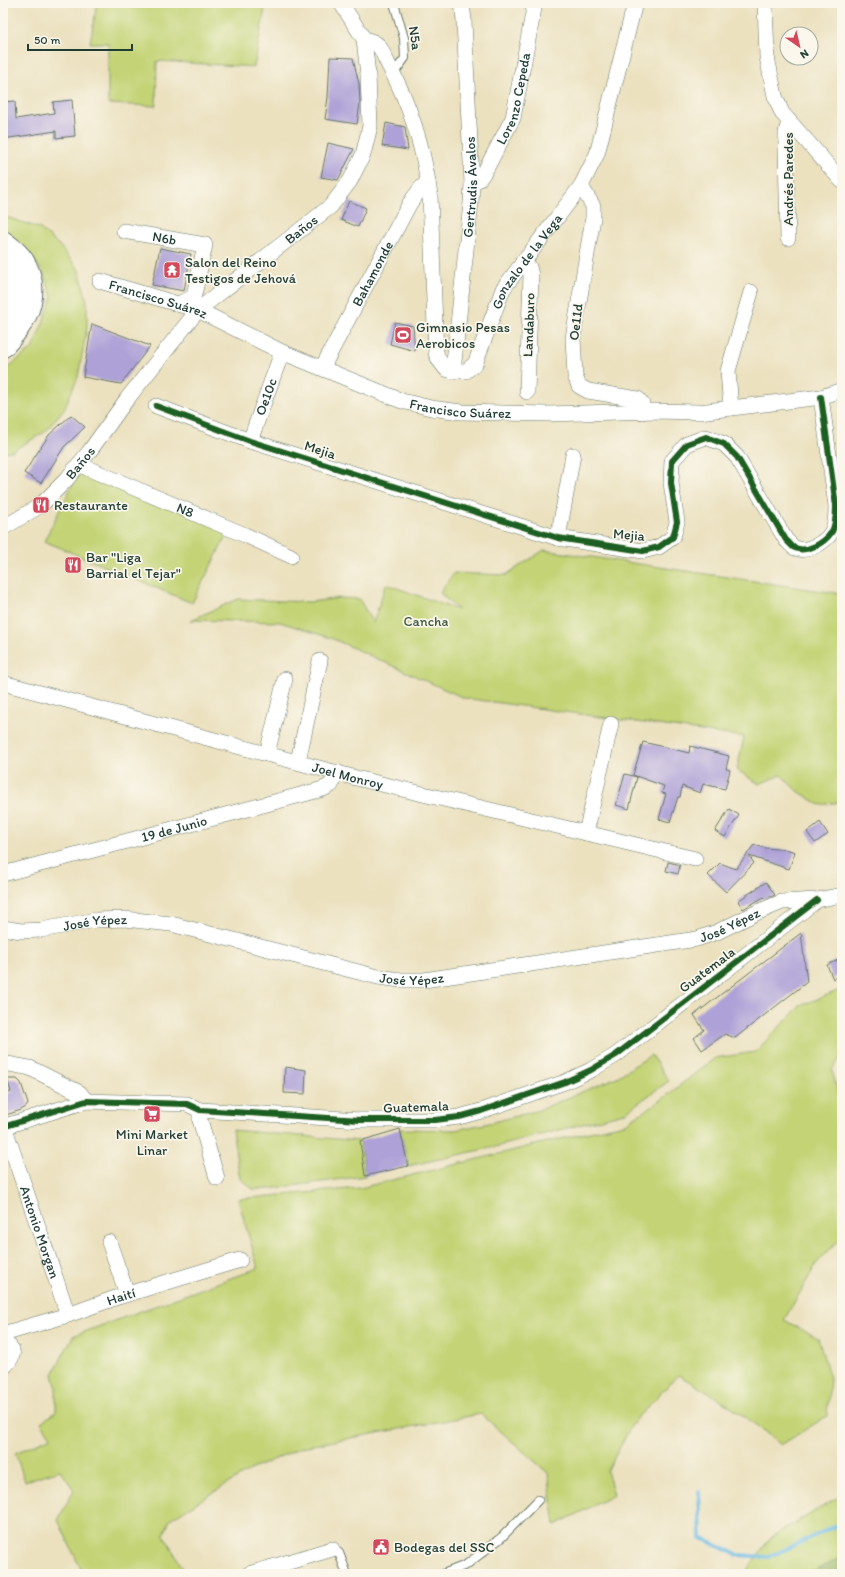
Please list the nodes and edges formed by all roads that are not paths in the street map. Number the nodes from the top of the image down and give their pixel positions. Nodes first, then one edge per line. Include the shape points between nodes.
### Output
1 (341, 3) edge
2 (394, 3) edge
3 (462, 3) edge
4 (535, 3) edge
5 (635, 3) edge
6 (765, 3) edge
7 (364, 39) junction
8 (394, 73) junction
9 (789, 121) junction
10 (842, 181) edge
11 (428, 182) junction
12 (472, 183) junction
13 (581, 186) junction
14 (124, 231) dead end
15 (788, 238) dead end
16 (3, 242) edge
17 (523, 261) junction
18 (3, 265) edge
19 (100, 281) dead end
20 (751, 292) dead end
21 (178, 304) junction
22 (198, 310) junction
23 (3, 323) edge
24 (3, 346) edge
25 (282, 352) junction
26 (322, 368) junction
27 (453, 371) junction
28 (842, 390) edge
29 (527, 392) dead end
30 (821, 397) junction
31 (156, 406) dead end
32 (731, 408) junction
33 (642, 412) junction
34 (250, 441) junction
35 (573, 455) dead end
36 (80, 464) junction
37 (3, 528) edge
38 (558, 538) junction
39 (291, 556) dead end
40 (320, 661) dead end
41 (285, 679) dead end
42 (3, 683) edge
43 (611, 724) dead end
44 (267, 754) junction
45 (298, 761) junction
46 (337, 772) junction
47 (586, 833) junction
48 (695, 859) dead end
49 (3, 874) edge
50 (842, 895) edge
51 (817, 900) junction
52 (3, 928) edge
53 (3, 1063) edge
54 (86, 1101) junction
55 (200, 1110) junction
56 (4, 1126) edge
57 (217, 1178) dead end
58 (109, 1242) dead end
59 (240, 1260) dead end
60 (127, 1294) junction
61 (68, 1315) junction
62 (3, 1334) edge
63 (8, 1348) edge
64 (3, 1368) edge
65 (538, 1500) dead end
66 (332, 1549) joint
67 (249, 1574) edge
68 (347, 1574) edge
69 (443, 1574) edge

1 - 7 street, Baños
2 - 8 lane, N5a via 404,38 405,58
3 - 12 street, Gertrudis Ávalos
4 - 12 street, Lorenzo Cepeda via 513,118 485,172
5 - 13 street, Gonzalo de la Vega via 598,154
6 - 9 street, Andrés Paredes via 767,57 775,96 782,113
7 - 8 street via 372,40 378,46
7 - 22 street, Baños via 370,126 363,155 350,181 331,206
8 - 11 street via 405,97
9 - 10 street, Andrés Paredes
9 - 15 street, Andrés Paredes via 786,133
11 - 26 street, Bahamonde via 410,203
11 - 27 street via 436,352 438,360 446,369
12 - 27 street, Gertrudis Ávalos
13 - 17 street, Gonzalo de la Vega
13 - 33 street, Oe11d via 593,206 593,218 573,338 575,376 579,386 588,392 638,399 642,404
14 - 21 street, N6b via 205,245 194,295
16 - 24 main road via 19,256 27,268 32,287 25,319
17 - 27 street, Gonzalo de la Vega via 503,289 475,364 466,371
17 - 29 street, Landaburo via 529,267 531,275
18 - 23 main road via 12,282 14,295 8,316
19 - 21 street, Francisco Suárez
20 - 32 street via 728,371
21 - 22 street, Francisco Suárez
22 - 25 street, Francisco Suárez
22 - 36 street, Baños via 127,399
25 - 26 street, Francisco Suárez
25 - 34 street, Oe10c
26 - 33 street, Francisco Suárez via 402,401 431,408 461,412 547,414
28 - 30 street, Francisco Suárez
30 - 32 street, Francisco Suárez
30 - 38 street, Mejia via 836,520 831,533 821,543 808,549 795,548 786,540 738,457 724,444 706,437 687,444 672,462 671,483 677,522 673,537 660,547 643,551
31 - 34 street, Mejia
32 - 33 street, Francisco Suárez via 699,412
34 - 38 street, Mejia
35 - 38 street
36 - 37 street, Baños via 41,505
36 - 39 street, N8
40 - 45 street
41 - 44 street
42 - 44 street, Joel Monroy
43 - 47 street
44 - 45 street, Joel Monroy
45 - 46 street, Joel Monroy
46 - 47 street, Joel Monroy
46 - 49 street, 19 de Junio via 331,785 324,789
47 - 48 street, Joel Monroy
50 - 51 street, Guatemala
51 - 52 street, José Yépez via 782,902 697,939 424,980 378,977 171,924 125,919 41,930 21,931
51 - 55 street, Guatemala via 616,1055 592,1070 565,1082 481,1112 435,1120 360,1120
53 - 54 street via 30,1068 80,1093
54 - 55 street, Guatemala via 187,1104
54 - 56 street, Guatemala
55 - 57 street via 200,1120
56 - 61 street, Antonio Morgan
58 - 60 street
59 - 60 street, Haití
60 - 61 street, Haití
61 - 62 street, Haití
63 - 64 street via 12,1358
65 - 69 lane via 502,1537 466,1565
66 - 67 street
66 - 68 lane via 339,1553

